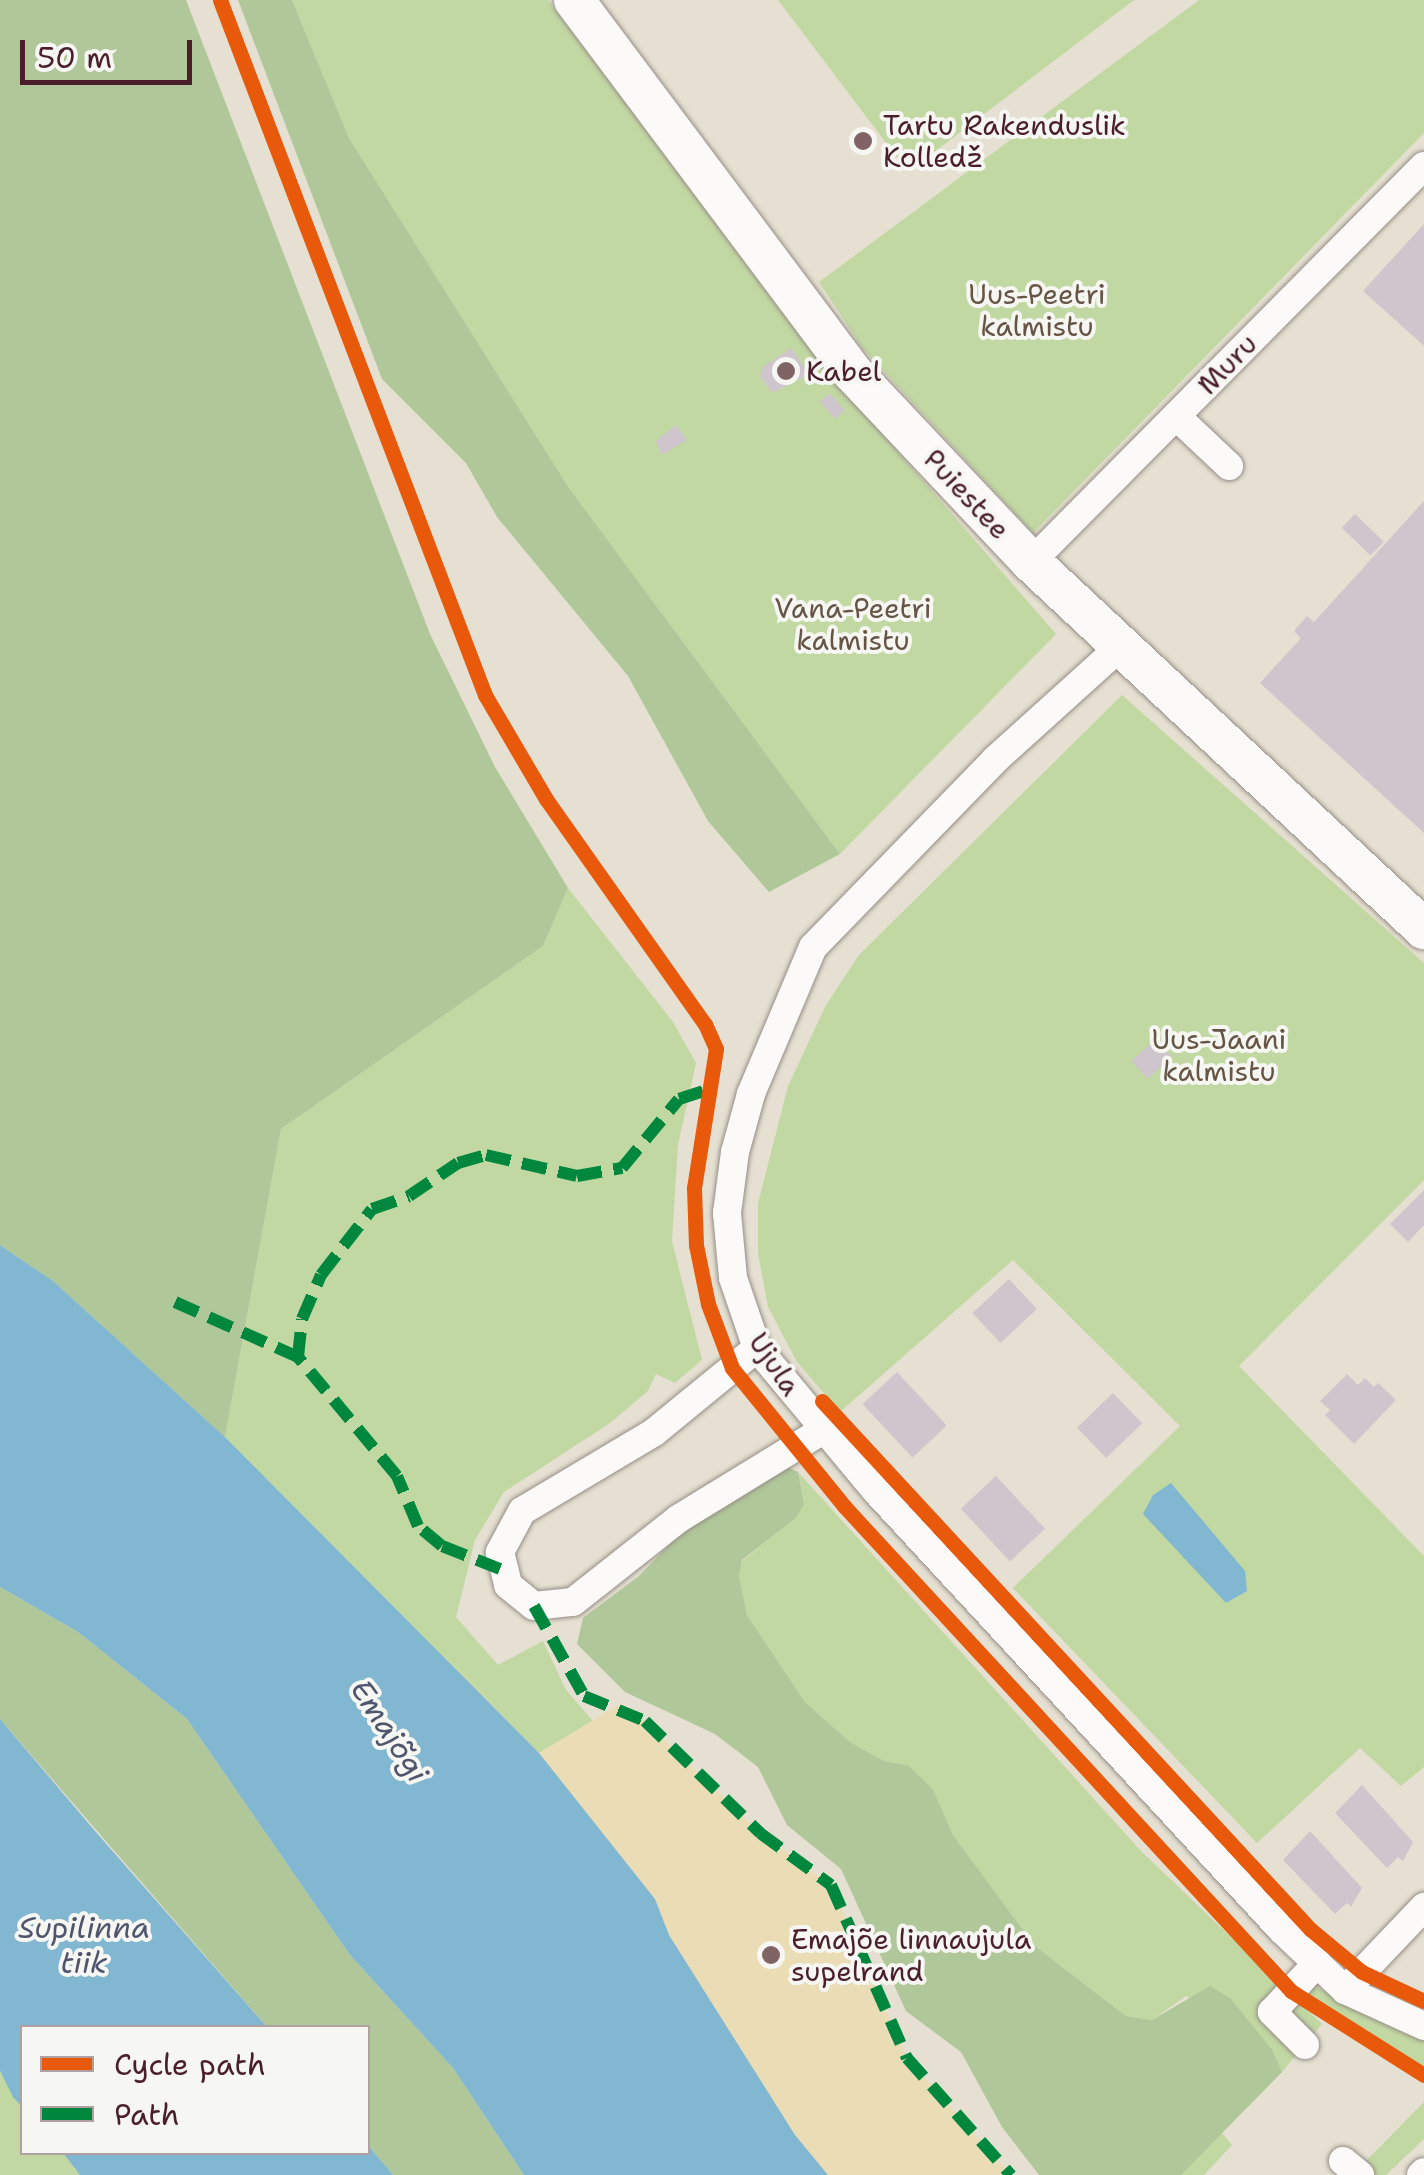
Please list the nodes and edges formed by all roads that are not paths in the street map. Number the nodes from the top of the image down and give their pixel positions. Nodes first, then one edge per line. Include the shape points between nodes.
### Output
1 (574, 0) edge
2 (1424, 166) edge
3 (1176, 416) junction
4 (1228, 466) dead end
5 (1031, 562) junction
6 (1122, 646) junction
7 (1424, 929) edge
8 (757, 1348) junction
9 (823, 1430) junction
10 (1424, 1908) edge
11 (1316, 1963) junction
12 (1345, 1990) junction
13 (1424, 2026) edge
14 (1306, 2045) dead end

1 - 5 highway, Puiestee via 852,372
2 - 3 street, Muru
3 - 4 street
3 - 5 street, Muru
5 - 6 highway, Puiestee
6 - 7 highway, Puiestee
6 - 8 street, Ujula via 841,912 792,985 751,1094 727,1213 733,1278
8 - 9 street, Ujula
8 - 9 street via 653,1434 522,1510 500,1552 508,1585 534,1606 573,1602 678,1519
9 - 11 street, Ujula
10 - 12 street
11 - 12 street, Ujula
11 - 14 street via 1272,2012
12 - 13 street, Ujula

